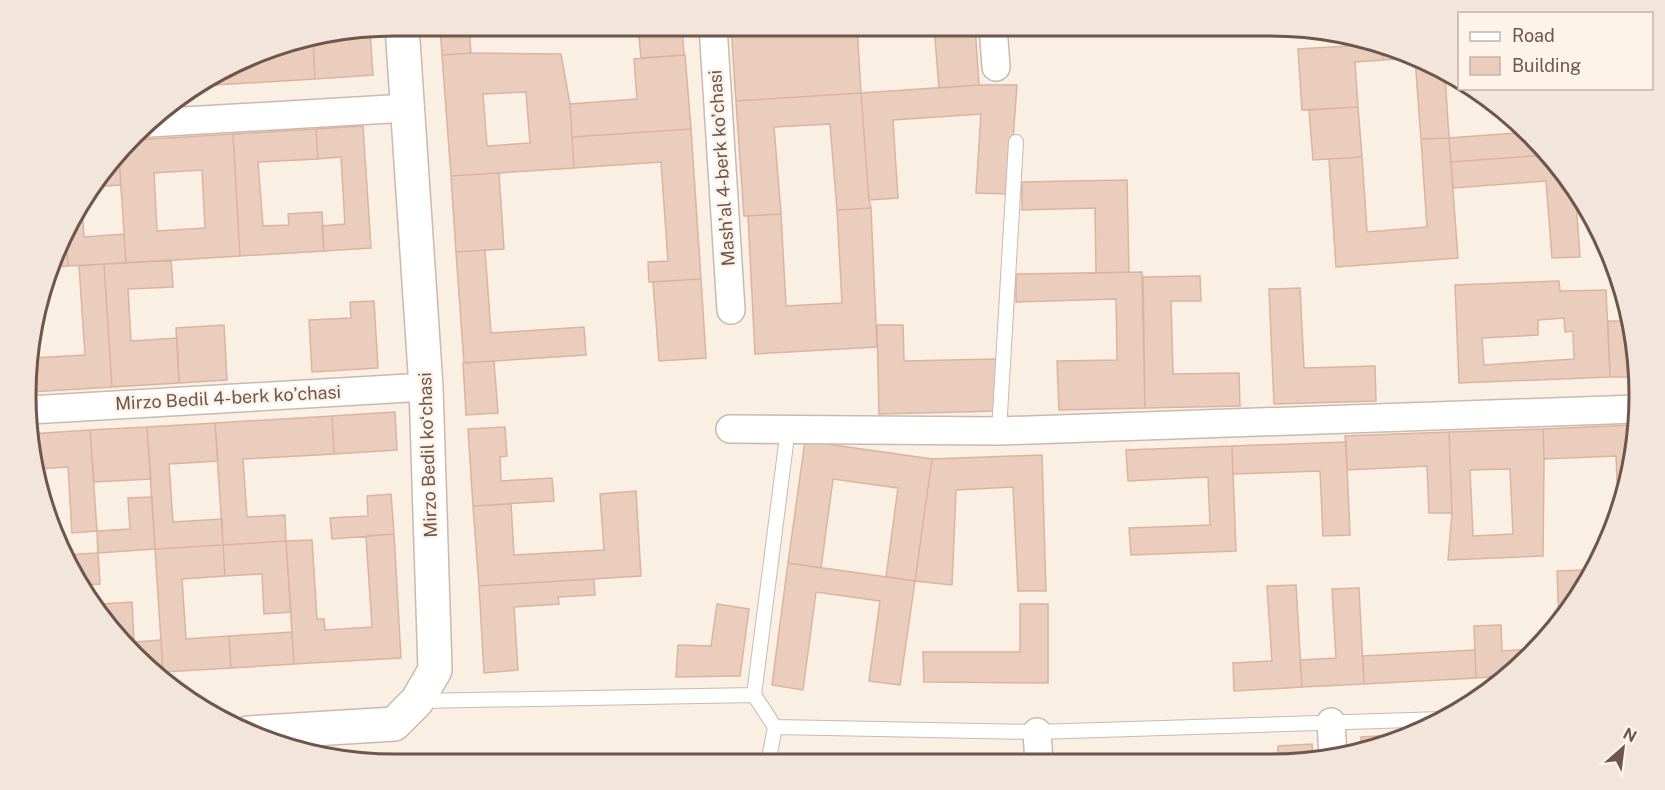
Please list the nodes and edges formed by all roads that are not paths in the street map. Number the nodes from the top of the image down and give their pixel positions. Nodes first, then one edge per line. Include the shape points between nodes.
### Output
1 (403, 36) edge
2 (714, 36) edge
3 (994, 36) edge
4 (996, 67) dead end
5 (407, 108) junction
6 (161, 122) edge
7 (1016, 142) dead end
8 (731, 310) dead end
9 (426, 387) junction
10 (1628, 409) edge
11 (37, 410) edge
12 (788, 428) junction
13 (730, 429) dead end
14 (999, 431) junction
15 (754, 695) junction
16 (417, 701) junction
17 (1424, 720) edge
18 (1331, 722) junction
19 (775, 727) junction
20 (271, 732) edge
21 (1037, 732) junction
22 (1333, 748) edge
23 (770, 754) edge
24 (1038, 754) edge

1 - 5 street, Mirzo Bedil koʻchasi
2 - 8 street, Mashʼal 4-berk koʼchasi
3 - 4 street
5 - 6 street
5 - 9 street, Mirzo Bedil koʻchasi
7 - 14 lane
9 - 11 street, Mirzo Bedil 4-berk koʼchasi
9 - 16 street, Mirzo Bedil koʻchasi via 435,670
10 - 14 street
12 - 13 street
12 - 14 street
12 - 15 lane
15 - 16 lane
15 - 19 lane
16 - 20 street, Mirzo Bedil koʻchasi via 393,724
17 - 18 lane
18 - 21 lane
18 - 22 street
19 - 21 lane
19 - 23 lane
21 - 24 street

